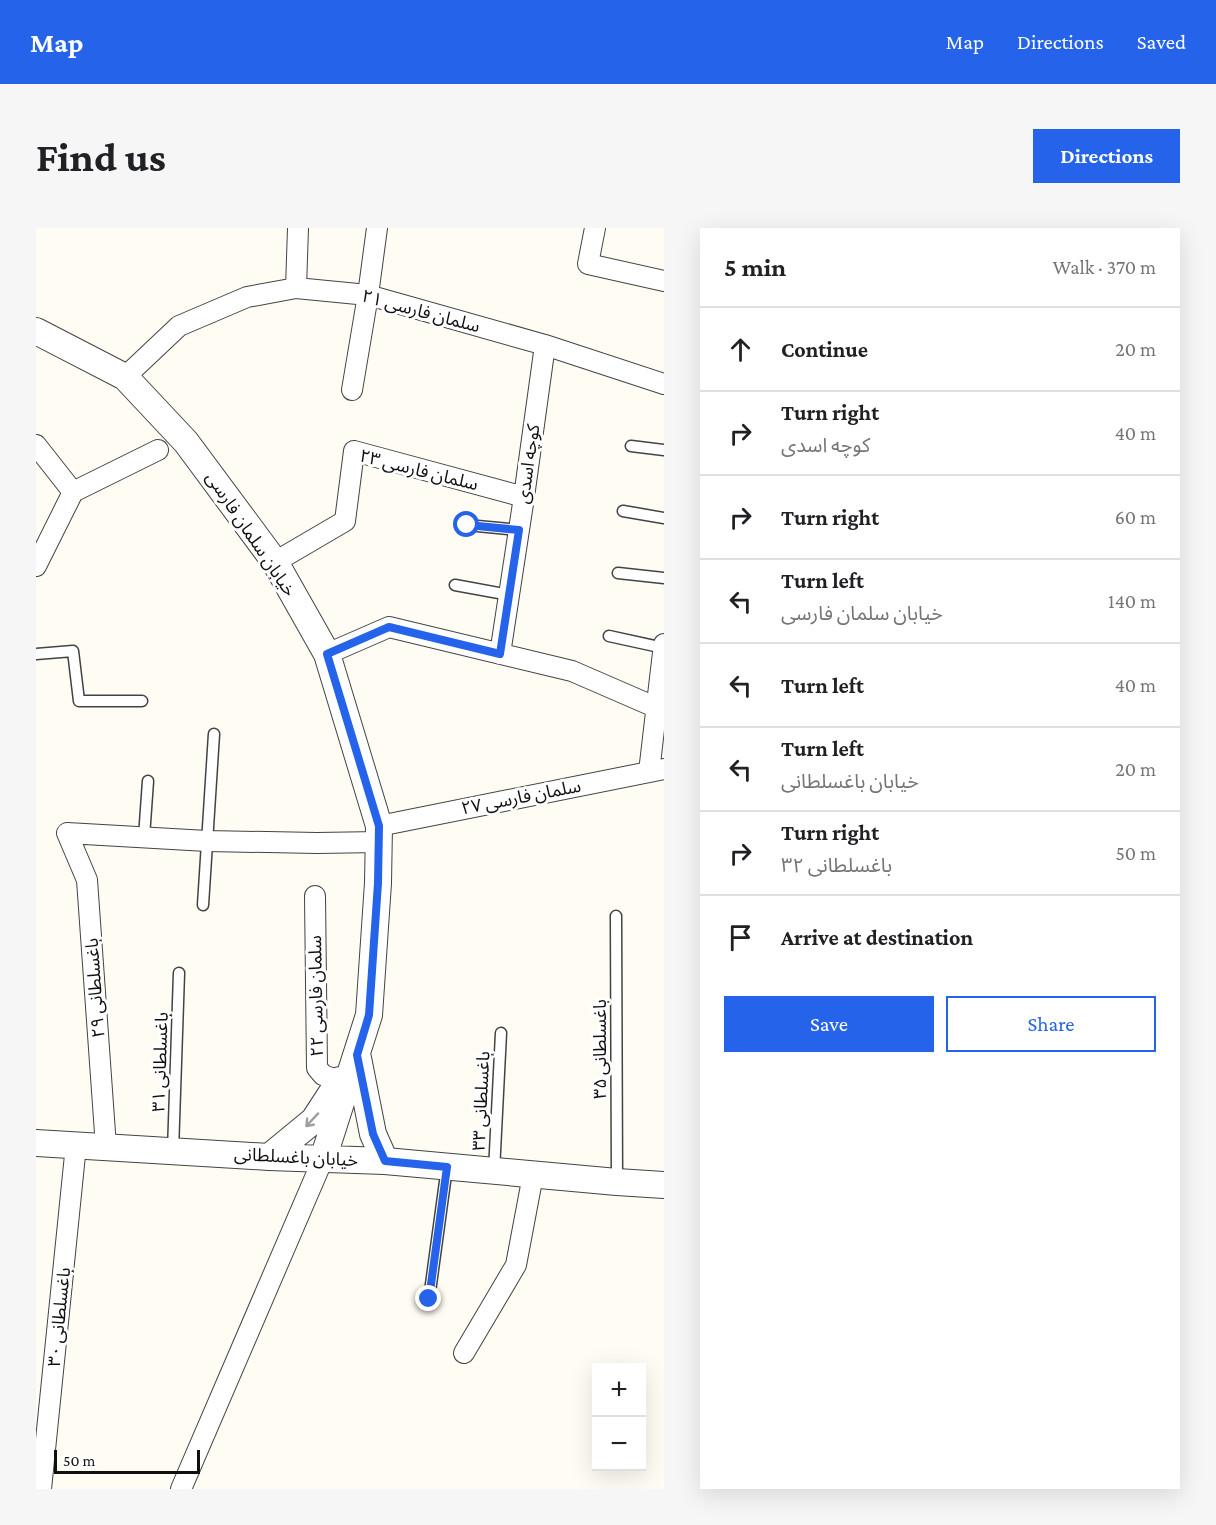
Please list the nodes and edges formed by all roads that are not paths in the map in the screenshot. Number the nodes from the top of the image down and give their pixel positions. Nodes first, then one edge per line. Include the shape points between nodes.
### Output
1 (298, 228) edge
2 (377, 228) edge
3 (595, 228) edge
4 (664, 281) edge
5 (296, 288) junction
6 (368, 295) junction
7 (36, 331) edge
8 (544, 345) junction
9 (125, 377) junction
10 (664, 384) edge
11 (352, 390) dead end
12 (36, 445) edge
13 (631, 446) dead end
14 (158, 450) dead end
15 (664, 450) edge
16 (73, 492) junction
17 (524, 497) junction
18 (624, 511) dead end
19 (664, 518) edge
20 (467, 525) dead end
21 (519, 530) junction
22 (274, 562) junction
23 (36, 566) edge
24 (618, 573) dead end
25 (664, 578) edge
26 (455, 585) dead end
27 (510, 595) junction
28 (609, 636) dead end
29 (664, 646) edge
30 (36, 654) edge
31 (327, 654) junction
32 (500, 654) junction
33 (142, 701) dead end
34 (656, 707) junction
35 (214, 734) dead end
36 (656, 770) edge
37 (148, 781) dead end
38 (66, 833) joint
39 (379, 834) junction
40 (144, 837) junction
41 (207, 841) junction
42 (315, 897) dead end
43 (203, 905) dead end
44 (616, 916) dead end
45 (179, 973) dead end
46 (501, 1033) dead end
47 (357, 1055) junction
48 (340, 1081) junction
49 (36, 1143) edge
50 (76, 1145) junction
51 (106, 1147) junction
52 (173, 1151) junction
53 (269, 1157) junction
54 (323, 1159) junction
55 (385, 1161) junction
56 (447, 1167) junction
57 (494, 1171) junction
58 (533, 1175) junction
59 (616, 1182) junction
60 (664, 1185) edge
61 (429, 1299) dead end
62 (464, 1353) dead end
63 (41, 1489) edge
64 (181, 1489) edge

1 - 5 street
2 - 6 street
3 - 4 street via 588,264
5 - 6 street, سلمان فارسی ۲۱
5 - 9 street, سلمان فارسی ۲۱ via 247,297 179,326
6 - 8 street, سلمان فارسی ۲۱
6 - 11 street
7 - 9 street, خیابان سلمان فارسی
8 - 10 street, سلمان فارسی ۲۱
8 - 17 street, کوچه اسدی
9 - 22 street, خیابان سلمان فارسی via 186,442
12 - 16 street
13 - 15 lane
14 - 16 street
16 - 23 street
17 - 21 street, کوچه اسدی
17 - 22 street, سلمان فارسی ۲۳ via 354,451 345,521
18 - 19 lane
20 - 21 lane
21 - 27 street, کوچه اسدی
22 - 31 street, خیابان سلمان فارسی
24 - 25 lane
26 - 27 lane
27 - 32 street, کوچه اسدی
28 - 29 lane
29 - 34 street
30 - 33 lane via 73,651 79,700
31 - 32 street via 389,627
31 - 39 street, خیابان سلمان فارسی
32 - 34 street via 572,671
34 - 36 street
35 - 41 lane
36 - 39 street, سلمان فارسی ۲۷
37 - 40 lane
38 - 40 street, سلمان فارسی ۲۷
38 - 51 street, باغسلطانی ۲۹ via 87,880
39 - 41 street, سلمان فارسی ۲۷ via 317,843
39 - 47 street, خیابان سلمان فارسی via 369,1015
40 - 41 street, سلمان فارسی ۲۷
41 - 43 lane
42 - 48 street, سلمان فارسی ۲۲ via 317,1068 323,1075
44 - 59 lane, باغسلطانی ۳۵
45 - 52 lane, باغسلطانی ۳۱
46 - 57 lane, باغسلطانی ۳۳
47 - 48 street
47 - 54 street, خیابان سلمان فارسی
47 - 55 street via 373,1134
48 -> 53 street via 314,1120
49 - 50 street, خیابان باغسلطانی
50 - 51 street, خیابان باغسلطانی
50 - 63 street, باغسلطانی ۳۰
51 - 52 street, خیابان باغسلطانی
52 - 53 street, خیابان باغسلطانی
53 - 54 street, خیابان باغسلطانی
54 - 55 street, خیابان باغسلطانی
54 - 64 street
55 - 56 street, خیابان باغسلطانی
56 - 57 street, خیابان باغسلطانی
56 - 61 lane
57 - 58 street, خیابان باغسلطانی
58 - 59 street, خیابان باغسلطانی
58 - 62 street via 516,1265
59 - 60 street, خیابان باغسلطانی

